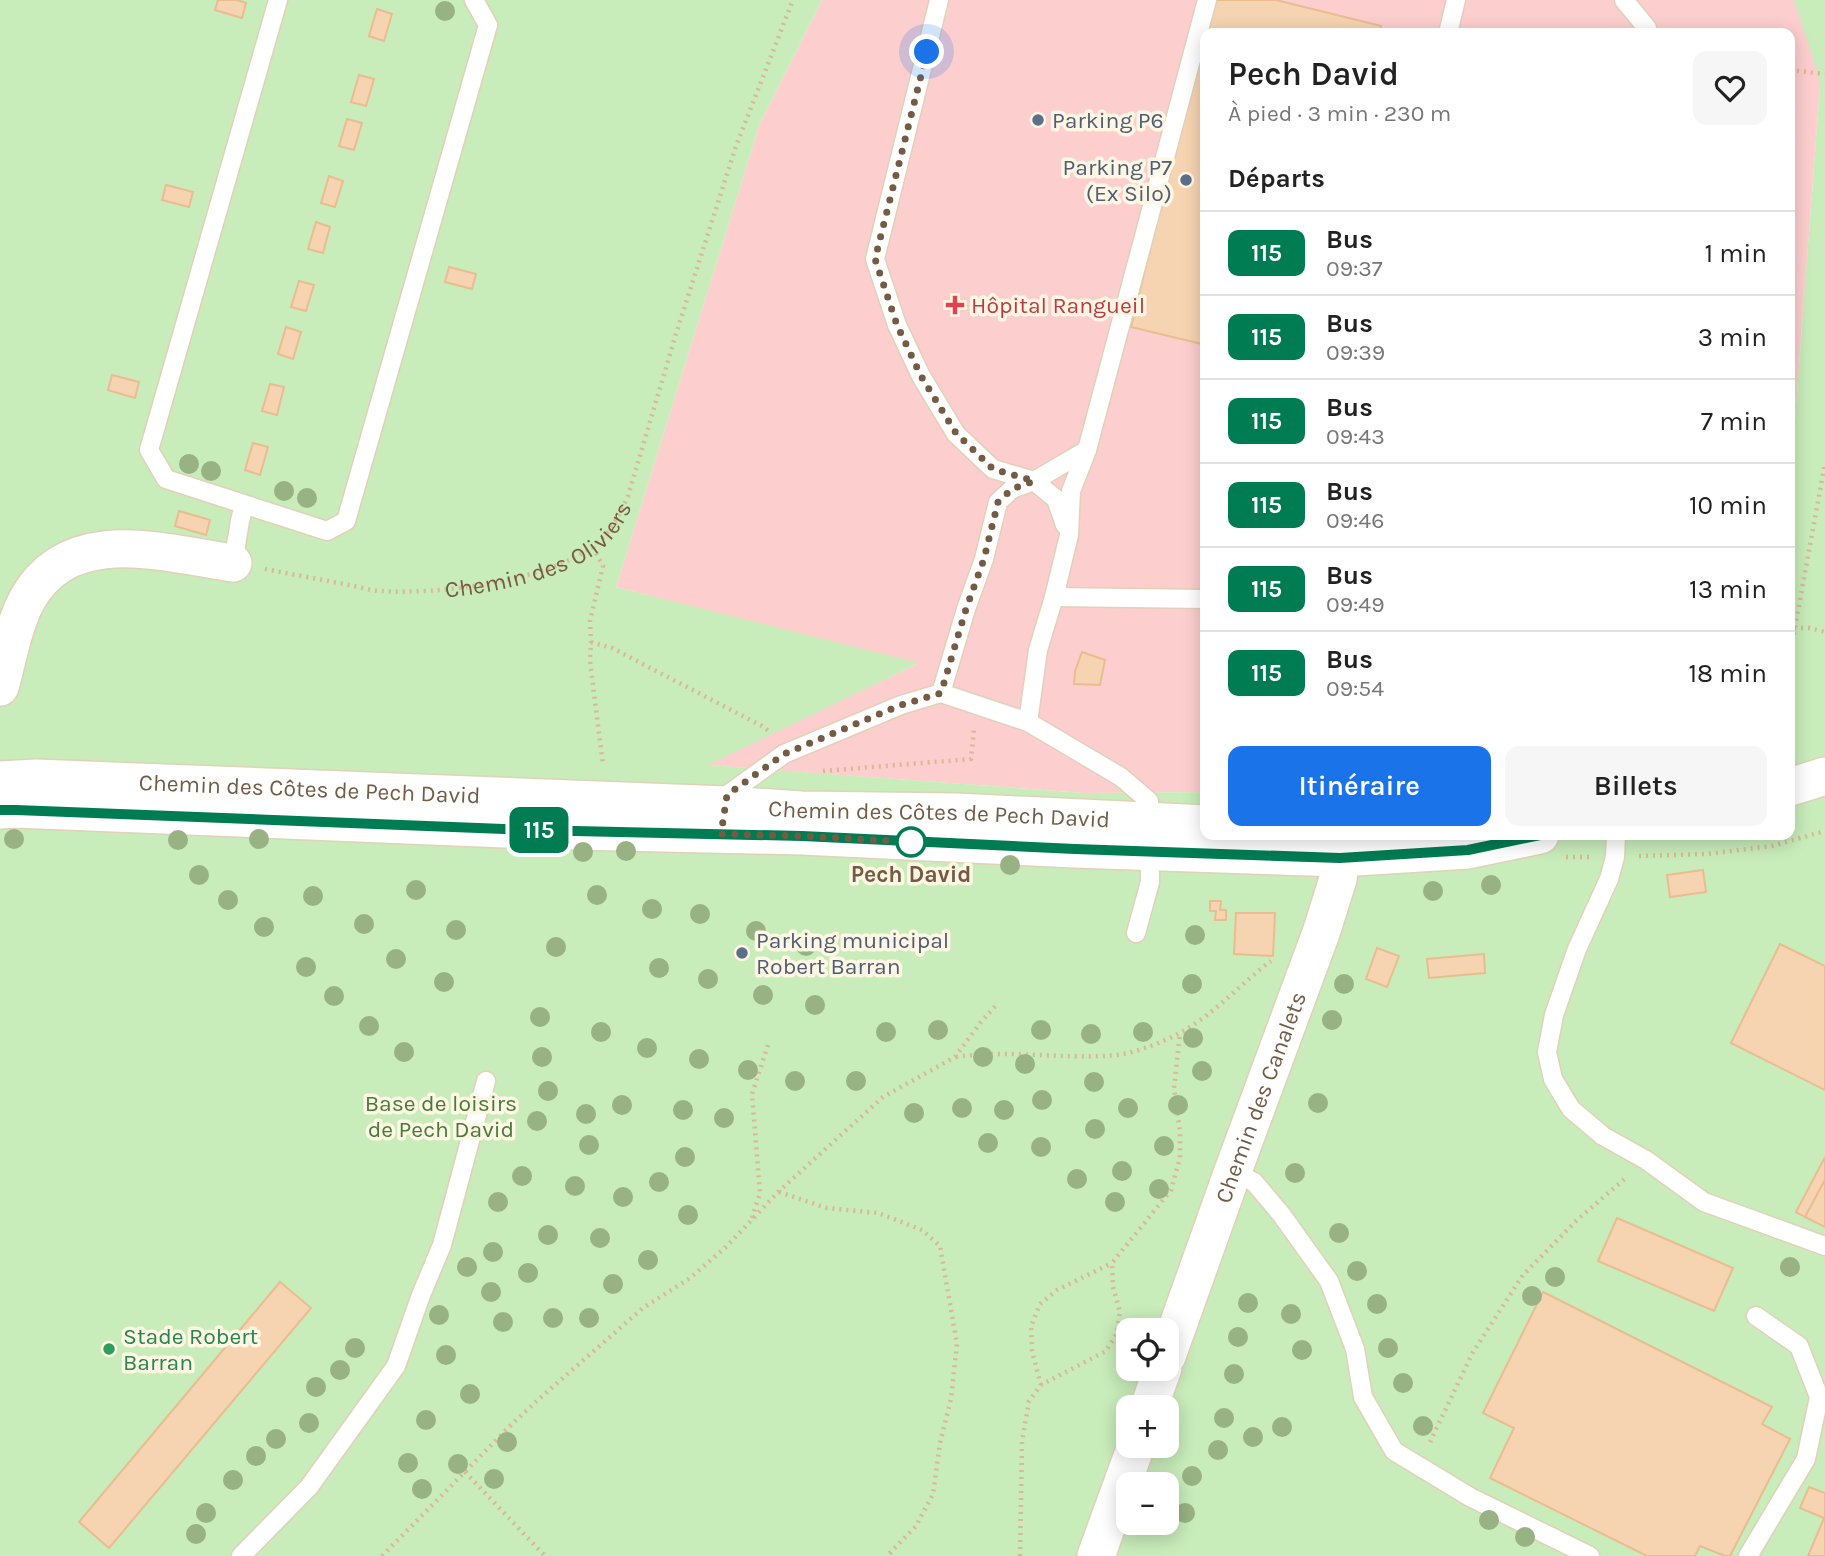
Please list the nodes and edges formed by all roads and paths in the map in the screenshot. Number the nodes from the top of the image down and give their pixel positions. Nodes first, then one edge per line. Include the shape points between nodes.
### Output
1 (278, 0) edge
2 (474, 0) edge
3 (793, 0) edge
4 (939, 0) edge
5 (1207, 0) edge
6 (1456, 0) edge
7 (1624, 0) edge
8 (1449, 28) edge
9 (1647, 28) edge
10 (1795, 71) edge
11 (1825, 74) edge
12 (1087, 450) junction
13 (1825, 463) edge
14 (1034, 481) junction
15 (244, 505) junction
16 (1069, 535) junction
17 (593, 547) junction
18 (233, 563) junction
19 (1054, 597) junction
20 (1200, 599) edge
21 (1795, 623) edge
22 (1795, 628) edge
23 (1825, 632) edge
24 (592, 642) junction
25 (0, 687) edge
26 (941, 693) junction
27 (1028, 722) junction
28 (776, 737) dead end
29 (604, 774) dead end
30 (1825, 776) edge
31 (0, 780) edge
32 (1795, 785) edge
33 (0, 810) edge
34 (723, 819) junction
35 (1200, 825) edge
36 (1825, 831) edge
37 (1150, 836) junction
38 (1200, 839) edge
39 (1795, 839) edge
40 (1227, 840) edge
41 (1516, 840) edge
42 (1616, 840) edge
43 (1793, 840) edge
44 (1342, 846) edge
45 (1615, 857) junction
46 (1136, 933) dead end
47 (1278, 956) dead end
48 (998, 1003) dead end
49 (1180, 1033) junction
50 (768, 1045) dead end
51 (955, 1057) junction
52 (486, 1081) dead end
53 (1646, 1160) junction
54 (1233, 1171) junction
55 (778, 1192) junction
56 (752, 1219) junction
57 (1825, 1246) edge
58 (1112, 1263) junction
59 (1756, 1317) dead end
60 (1179, 1322) edge
61 (1041, 1385) junction
62 (1132, 1458) edge
63 (1419, 1466) junction
64 (465, 1472) junction
65 (241, 1556) edge
66 (382, 1556) edge
67 (545, 1556) edge
68 (887, 1556) edge
69 (1020, 1556) edge
70 (1096, 1556) edge
71 (1590, 1556) edge
72 (1748, 1556) edge

1 - 15 lane via 149,450 166,479
2 - 15 lane via 488,25 346,521 327,531
3 - 17 path, Chemin des Oliviers via 736,146 628,496 608,533
4 - 14 lane via 875,259 897,325 956,433 993,469
5 - 12 lane
6 - 8 lane
7 - 9 lane
10 - 11 path
12 - 14 lane
12 - 16 lane via 1071,491
13 - 21 path
14 - 16 lane via 1056,499
14 - 26 lane via 1012,489 998,502
15 - 18 lane
16 - 19 lane
17 - 18 path, Chemin des Oliviers via 540,572 431,591 379,591
17 - 24 path via 603,566 590,621
18 - 25 street via 135,548 101,549 58,565 27,600
19 - 20 lane
19 - 27 lane via 1038,650
22 - 23 path
24 - 28 path via 624,654
24 - 29 path via 590,661
26 - 27 lane
26 - 34 lane via 784,754 727,795
27 - 37 lane via 1121,777 1149,801
30 - 32 street
31 - 34 street, Chemin des Côtes de Pech David via 36,778
33 - 34 street, Chemin des Côtes de Pech David via 530,830
34 - 37 street, Chemin des Côtes de Pech David via 801,810 956,812
35 - 37 street, Chemin des Côtes de Pech David
36 - 39 path
37 - 38 street, Chemin des Côtes de Pech David
37 - 46 lane via 1150,882
40 - 44 street, Chemin des Côtes de Pech David
41 - 44 street, Chemin des Côtes de Pech David via 1468,850
42 - 45 lane
43 - 45 path via 1707,854
44 - 54 street, Chemin des Canalets via 1338,879 1321,933
45 - 53 lane via 1554,1015 1547,1052 1553,1079 1571,1109 1603,1136
47 - 49 path
48 - 51 path
49 - 51 path via 1120,1054
49 - 58 path via 1174,1088 1180,1158 1171,1191
50 - 56 path via 752,1094 760,1193
51 - 55 path via 883,1097
52 - 65 lane via 442,1245 396,1366 310,1487
53 - 57 lane via 1704,1202
53 - 63 path via 1577,1220 1524,1275 1474,1352
54 - 60 street, Chemin des Canalets
54 - 63 lane via 1254,1182 1329,1281 1354,1349 1363,1397 1394,1451
55 - 56 path
55 - 68 path via 827,1208 878,1213 922,1230 940,1246 957,1344 951,1399 933,1494 916,1526
56 - 64 path via 690,1278 642,1308
58 - 61 path via 1120,1312 1116,1335 1106,1351
58 - 61 path via 1057,1290 1040,1304 1031,1326
59 - 72 lane via 1799,1346 1819,1397 1806,1459
61 - 69 path via 1029,1401 1022,1441
62 - 70 street
63 - 71 lane via 1470,1497
64 - 66 path
64 - 67 path

